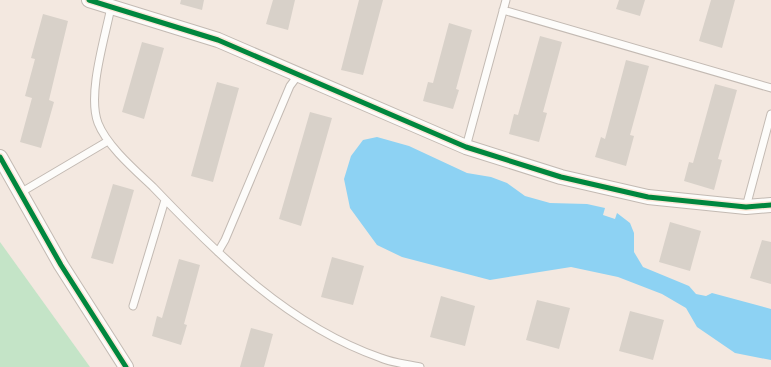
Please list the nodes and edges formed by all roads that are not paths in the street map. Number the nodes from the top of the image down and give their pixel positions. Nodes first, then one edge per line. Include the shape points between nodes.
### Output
1 (89, 0) edge
2 (506, 0) edge
3 (111, 7) junction
4 (503, 10) junction
5 (300, 74) junction
6 (771, 88) edge
7 (771, 114) edge
8 (108, 141) junction
9 (466, 147) junction
10 (0, 157) edge
11 (20, 193) junction
12 (165, 200) junction
13 (771, 205) edge
14 (746, 207) junction
15 (218, 252) junction
16 (133, 306) dead end
17 (126, 367) edge
18 (420, 367) edge

1 - 3 street
2 - 4 lane
3 - 5 street via 218,40
3 - 8 lane via 94,91 98,124
4 - 6 lane
4 - 9 lane
5 - 9 street via 399,120
5 - 15 lane via 290,86 226,240
7 - 14 lane
8 - 11 lane
8 - 12 lane
9 - 14 street via 561,177 648,197
10 - 11 street
11 - 17 street
12 - 15 lane
12 - 16 lane
13 - 14 street
15 - 18 lane via 259,289 300,319 382,359

